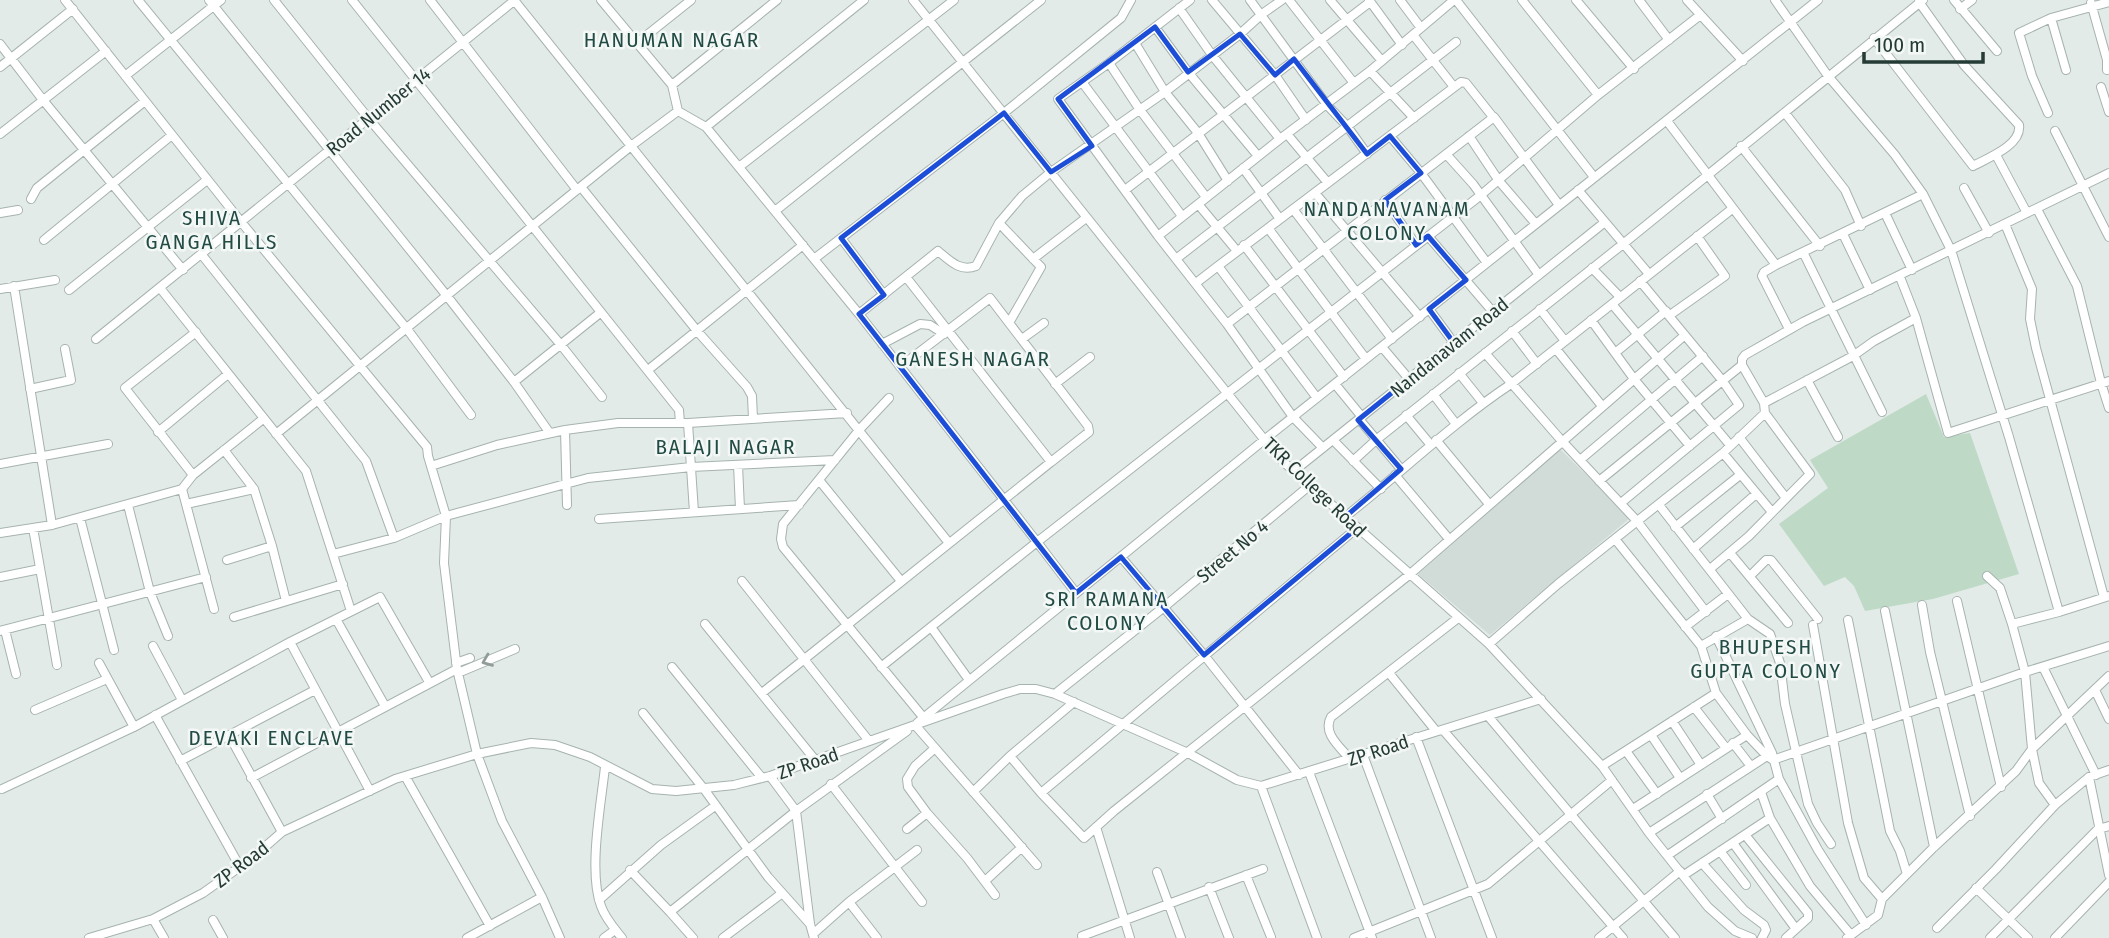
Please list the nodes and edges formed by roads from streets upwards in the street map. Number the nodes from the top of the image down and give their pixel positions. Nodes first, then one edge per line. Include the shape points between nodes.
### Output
1 (65, 0) edge
2 (138, 0) edge
3 (274, 0) edge
4 (352, 0) edge
5 (430, 0) edge
6 (515, 0) edge
7 (691, 0) edge
8 (777, 0) edge
9 (864, 0) edge
10 (913, 0) edge
11 (954, 0) edge
12 (1041, 0) edge
13 (1131, 0) edge
14 (1190, 0) edge
15 (1212, 0) edge
16 (1250, 0) edge
17 (1282, 0) edge
18 (1289, 0) edge
19 (1330, 0) edge
20 (1400, 0) edge
21 (1455, 0) edge
22 (1522, 0) edge
23 (1576, 0) edge
24 (1639, 0) edge
25 (1687, 0) edge
26 (1775, 0) edge
27 (1818, 0) edge
28 (1954, 0) edge
29 (1972, 0) edge
30 (605, 1) edge
31 (1369, 1) edge
32 (1921, 1) edge
33 (215, 2) edge
34 (2109, 2) edge
35 (2091, 3) edge
36 (1179, 8) junction
37 (73, 9) junction
38 (1960, 9) junction
39 (1262, 13) junction
40 (1699, 16) junction
41 (2051, 18) junction
42 (929, 20) junction
43 (1345, 20) junction
44 (1792, 23) junction
45 (1155, 27) junction
46 (1421, 28) junction
47 (1240, 34) junction
48 (1414, 36) junction
49 (1874, 38) junction
50 (1321, 39) junction
51 (170, 40) junction
52 (1669, 40) junction
53 (463, 42) junction
54 (1456, 42) dead end
55 (637, 43) junction
56 (1135, 43) junction
57 (0, 44) edge
58 (1402, 45) junction
59 (106, 51) junction
60 (1997, 51) dead end
61 (1212, 55) junction
62 (11, 58) junction
63 (1294, 59) junction
64 (1432, 60) junction
65 (962, 61) junction
66 (1382, 61) junction
67 (1743, 61) junction
68 (1108, 63) junction
69 (0, 67) edge
70 (1634, 69) junction
71 (2066, 70) dead end
72 (2107, 70) dead end
73 (1370, 71) junction
74 (1188, 72) junction
75 (1275, 75) junction
76 (125, 76) junction
77 (1828, 76) junction
78 (416, 81) junction
79 (1082, 82) junction
80 (1353, 82) junction
81 (672, 85) junction
82 (1454, 87) junction
83 (2101, 87) dead end
84 (1165, 92) junction
85 (1390, 93) junction
86 (1598, 95) junction
87 (1245, 97) junction
88 (43, 100) junction
89 (145, 101) junction
90 (1326, 105) junction
91 (1140, 110) junction
92 (678, 111) junction
93 (2109, 112) edge
94 (1004, 113) junction
95 (1222, 113) junction
96 (1785, 113) junction
97 (2048, 113) dead end
98 (1493, 117) junction
99 (1414, 118) junction
100 (369, 119) junction
101 (1306, 120) junction
102 (1667, 121) junction
103 (1347, 126) junction
104 (706, 127) junction
105 (1116, 127) junction
106 (1558, 130) junction
107 (2055, 131) dead end
108 (1198, 133) junction
109 (0, 134) edge
110 (173, 135) junction
111 (1390, 136) junction
112 (1469, 136) junction
113 (1283, 137) junction
114 (631, 146) junction
115 (1092, 146) junction
116 (1741, 146) junction
117 (85, 150) junction
118 (330, 150) junction
119 (1174, 153) junction
120 (1367, 153) junction
121 (1446, 154) junction
122 (1996, 155) junction
123 (1258, 156) junction
124 (1306, 158) junction
125 (1525, 158) junction
126 (739, 167) junction
127 (1243, 168) junction
128 (1051, 172) junction
129 (1149, 172) junction
130 (1421, 173) junction
131 (2109, 173) edge
132 (1707, 174) junction
133 (1594, 177) junction
134 (207, 180) junction
135 (1228, 181) junction
136 (1499, 181) junction
137 (1328, 183) junction
138 (113, 184) junction
139 (287, 186) junction
140 (2085, 186) junction
141 (1964, 188) dead end
142 (579, 189) junction
143 (1125, 190) junction
144 (1578, 190) junction
145 (1261, 193) junction
146 (1315, 193) junction
147 (1923, 194) junction
148 (1481, 195) junction
149 (1206, 197) junction
150 (31, 199) dead end
151 (1385, 200) junction
152 (1198, 204) junction
153 (1559, 205) junction
154 (1293, 209) junction
155 (1732, 209) junction
156 (2037, 209) junction
157 (18, 210) dead end
158 (775, 211) junction
159 (0, 213) edge
160 (1885, 213) junction
161 (2027, 213) junction
162 (1182, 216) junction
163 (1454, 216) junction
164 (1086, 218) junction
165 (1280, 219) junction
166 (1605, 222) junction
167 (242, 223) junction
168 (999, 223) junction
169 (1536, 224) junction
170 (2005, 224) junction
171 (1217, 226) junction
172 (1861, 226) junction
173 (148, 227) junction
174 (531, 228) junction
175 (1268, 228) junction
176 (1347, 232) junction
177 (1989, 233) junction
178 (1843, 234) junction
179 (1158, 236) junction
180 (1428, 236) junction
181 (1697, 236) junction
182 (2109, 237) edge
183 (841, 238) junction
184 (44, 240) dead end
185 (1514, 242) junction
186 (1623, 244) junction
187 (1416, 245) junction
188 (803, 246) junction
189 (1820, 246) junction
190 (1241, 248) junction
191 (1324, 250) junction
192 (1951, 250) junction
193 (1803, 252) junction
194 (202, 255) junction
195 (1175, 258) junction
196 (814, 259) junction
197 (1033, 259) junction
198 (489, 261) junction
199 (1487, 263) junction
200 (1776, 265) junction
201 (1218, 266) junction
202 (1592, 268) junction
203 (183, 270) junction
204 (1298, 270) junction
205 (1912, 270) junction
206 (1383, 272) junction
207 (1649, 274) junction
208 (1539, 275) junction
209 (906, 277) junction
210 (1900, 277) junction
211 (55, 280) dead end
212 (1466, 280) junction
213 (1640, 281) junction
214 (1195, 283) junction
215 (14, 286) junction
216 (160, 288) junction
217 (1275, 288) junction
218 (0, 289) edge
219 (1870, 289) junction
220 (69, 290) dead end
221 (748, 290) junction
222 (1356, 292) junction
223 (884, 295) junction
224 (447, 296) junction
225 (1620, 297) junction
226 (1612, 304) junction
227 (1250, 308) junction
228 (1429, 309) junction
229 (1540, 309) junction
230 (1830, 309) junction
231 (1329, 312) junction
232 (1493, 312) junction
233 (600, 313) junction
234 (1668, 313) junction
235 (859, 314) junction
236 (1420, 317) junction
237 (1916, 318) junction
238 (1591, 320) junction
239 (1009, 323) junction
240 (1044, 323) dead end
241 (1227, 324) junction
242 (407, 329) junction
243 (1308, 329) junction
244 (1789, 330) junction
245 (1512, 331) junction
246 (196, 332) junction
247 (698, 332) junction
248 (946, 333) junction
249 (1639, 335) junction
250 (1685, 335) junction
251 (96, 339) dead end
252 (1022, 339) junction
253 (1392, 339) junction
254 (1565, 341) junction
255 (1454, 343) junction
256 (882, 344) junction
257 (561, 345) junction
258 (1382, 347) junction
259 (1556, 348) junction
260 (65, 349) dead end
261 (1283, 351) junction
262 (1485, 353) junction
263 (1615, 354) junction
264 (1703, 356) junction
265 (1853, 356) junction
266 (1090, 357) dead end
267 (1658, 358) junction
268 (1366, 359) junction
269 (1537, 364) junction
270 (1742, 365) junction
271 (362, 366) junction
272 (900, 367) junction
273 (648, 370) junction
274 (1259, 370) junction
275 (1459, 373) junction
276 (229, 374) junction
277 (1344, 377) junction
278 (1409, 379) junction
279 (1634, 379) junction
280 (1676, 379) junction
281 (1722, 380) junction
282 (1807, 380) junction
283 (514, 382) junction
284 (2105, 382) edge
285 (1055, 384) junction
286 (1335, 384) junction
287 (1511, 384) junction
288 (30, 389) junction
289 (1225, 393) junction
290 (1433, 394) junction
291 (601, 397) dead end
292 (889, 398) dead end
293 (1317, 398) junction
294 (2048, 399) junction
295 (1651, 400) junction
296 (318, 401) junction
297 (1764, 402) junction
298 (1483, 403) junction
299 (1694, 403) junction
300 (1602, 406) junction
301 (2109, 408) edge
302 (1882, 412) dead end
303 (847, 413) junction
304 (1765, 413) junction
305 (471, 415) dead end
306 (1406, 415) junction
307 (2002, 415) junction
308 (1293, 417) junction
309 (1360, 418) junction
310 (263, 419) junction
311 (753, 419) junction
312 (684, 423) junction
313 (1670, 423) junction
314 (1456, 424) junction
315 (1713, 426) junction
316 (860, 429) junction
317 (565, 430) junction
318 (159, 432) junction
319 (549, 432) junction
320 (276, 434) junction
321 (1739, 437) junction
322 (1838, 437) dead end
323 (1264, 440) junction
324 (1333, 440) junction
325 (1376, 440) junction
326 (1561, 440) junction
327 (1433, 442) junction
328 (108, 444) dead end
329 (1730, 445) junction
330 (1690, 446) junction
331 (1323, 448) junction
332 (224, 450) junction
333 (1723, 453) junction
334 (41, 457) junction
335 (835, 460) junction
336 (1580, 460) junction
337 (1353, 461) junction
338 (1051, 462) junction
339 (0, 464) edge
340 (737, 465) junction
341 (431, 466) junction
342 (691, 467) junction
343 (1294, 471) junction
344 (1398, 472) junction
345 (193, 475) junction
346 (1740, 475) junction
347 (819, 480) junction
348 (1599, 481) junction
349 (567, 483) junction
350 (1309, 486) junction
351 (182, 489) junction
352 (254, 489) junction
353 (1381, 489) junction
354 (1756, 494) junction
355 (1786, 498) junction
356 (1004, 499) junction
357 (1621, 503) junction
358 (186, 504) junction
359 (1489, 504) junction
360 (128, 505) junction
361 (567, 505) dead end
362 (799, 505) junction
363 (1659, 505) junction
364 (740, 509) junction
365 (694, 512) junction
366 (1772, 512) junction
367 (446, 516) junction
368 (80, 517) junction
369 (1345, 517) junction
370 (599, 519) dead end
371 (1637, 521) junction
372 (52, 525) junction
373 (1675, 527) junction
374 (33, 528) junction
375 (1357, 528) junction
376 (0, 533) edge
377 (394, 538) junction
378 (1449, 539) junction
379 (1615, 539) junction
380 (1037, 542) junction
381 (949, 543) junction
382 (272, 547) junction
383 (1693, 548) junction
384 (1730, 553) junction
385 (333, 554) junction
386 (1121, 557) junction
387 (228, 560) dead end
388 (40, 569) junction
389 (1710, 569) junction
390 (1409, 575) junction
391 (1751, 575) junction
392 (1987, 576) dead end
393 (0, 577) edge
394 (206, 577) junction
395 (742, 581) dead end
396 (901, 582) junction
397 (343, 584) junction
398 (150, 592) junction
399 (1076, 593) junction
400 (1728, 594) junction
401 (2107, 597) edge
402 (286, 601) junction
403 (1957, 601) dead end
404 (102, 605) junction
405 (1922, 605) dead end
406 (1164, 607) junction
407 (214, 609) dead end
408 (351, 611) junction
409 (1885, 611) dead end
410 (1706, 612) junction
411 (2059, 612) junction
412 (234, 617) dead end
413 (1458, 618) junction
414 (48, 619) junction
415 (336, 619) junction
416 (1748, 619) junction
417 (1848, 620) dead end
418 (1788, 623) dead end
419 (705, 624) dead end
420 (2011, 624) junction
421 (847, 625) junction
422 (930, 627) junction
423 (1685, 627) junction
424 (3, 631) edge
425 (168, 636) dead end
426 (1716, 636) junction
427 (290, 642) junction
428 (1489, 644) junction
429 (153, 646) dead end
430 (1701, 646) junction
431 (2109, 646) edge
432 (515, 649) dead end
433 (114, 650) dead end
434 (1204, 655) junction
435 (470, 658) dead end
436 (805, 658) junction
437 (99, 663) dead end
438 (57, 665) dead end
439 (672, 667) dead end
440 (881, 667) junction
441 (2043, 667) junction
442 (457, 668) junction
443 (2025, 672) junction
444 (1389, 673) junction
445 (16, 674) dead end
446 (2109, 676) edge
447 (107, 679) junction
448 (969, 680) junction
449 (429, 682) junction
450 (315, 690) junction
451 (1977, 690) junction
452 (2095, 690) junction
453 (762, 693) junction
454 (1716, 693) junction
455 (1055, 694) junction
456 (1541, 699) junction
457 (182, 701) junction
458 (1942, 701) junction
459 (1074, 702) junction
460 (1244, 705) junction
461 (385, 706) junction
462 (1694, 707) junction
463 (35, 710) dead end
464 (643, 713) dead end
465 (1906, 714) junction
466 (155, 715) junction
467 (2069, 715) junction
468 (1488, 716) junction
469 (923, 717) junction
470 (2109, 719) edge
471 (1672, 721) junction
472 (1121, 724) junction
473 (915, 725) junction
474 (134, 727) junction
475 (1869, 727) junction
476 (1439, 730) junction
477 (338, 732) junction
478 (1651, 735) junction
479 (1747, 735) junction
480 (229, 736) junction
481 (1416, 737) junction
482 (1832, 740) junction
483 (869, 741) junction
484 (1730, 746) junction
485 (935, 748) junction
486 (2032, 749) junction
487 (1626, 751) junction
488 (1796, 751) junction
489 (1188, 753) junction
490 (477, 754) junction
491 (1363, 755) junction
492 (1010, 756) junction
493 (1770, 758) junction
494 (1349, 759) junction
495 (180, 761) junction
496 (816, 761) junction
497 (1701, 765) junction
498 (1750, 765) junction
499 (1602, 766) junction
500 (605, 767) junction
501 (2109, 770) edge
502 (1309, 772) junction
503 (405, 775) junction
504 (1299, 775) junction
505 (2093, 776) junction
506 (766, 777) junction
507 (251, 778) junction
508 (1680, 778) junction
509 (1779, 779) junction
510 (1612, 780) junction
511 (831, 784) junction
512 (1261, 786) junction
513 (2001, 787) junction
514 (2, 789) edge
515 (704, 789) junction
516 (370, 791) junction
517 (973, 792) junction
518 (1761, 792) junction
519 (1041, 793) junction
520 (1657, 793) junction
521 (1707, 794) junction
522 (2055, 805) junction
523 (715, 806) junction
524 (1633, 809) junction
525 (796, 811) junction
526 (927, 813) junction
527 (1569, 814) junction
528 (1970, 816) junction
529 (1770, 818) junction
530 (1722, 819) junction
531 (2109, 826) edge
532 (1096, 827) junction
533 (2098, 828) junction
534 (907, 830) dead end
535 (282, 832) junction
536 (1649, 833) junction
537 (1746, 836) junction
538 (1538, 840) junction
539 (1733, 843) junction
540 (1831, 844) dead end
541 (1022, 847) junction
542 (1934, 847) junction
543 (747, 849) junction
544 (917, 850) dead end
545 (1720, 851) junction
546 (1668, 856) junction
547 (1702, 863) junction
548 (1037, 865) dead end
549 (240, 867) junction
550 (895, 867) junction
551 (1263, 869) dead end
552 (630, 870) junction
553 (1157, 872) dead end
554 (1682, 873) junction
555 (1907, 874) junction
556 (1246, 875) junction
557 (2109, 875) edge
558 (985, 881) junction
559 (2109, 882) edge
560 (1746, 885) dead end
561 (1209, 887) junction
562 (1976, 888) junction
563 (1473, 891) junction
564 (780, 894) junction
565 (995, 895) dead end
566 (542, 897) junction
567 (1882, 899) junction
568 (599, 900) junction
569 (1646, 900) junction
570 (849, 902) junction
571 (922, 902) dead end
572 (1168, 902) junction
573 (1421, 911) junction
574 (670, 912) junction
575 (153, 919) junction
576 (2009, 919) junction
577 (213, 920) dead end
578 (1124, 920) junction
579 (810, 924) junction
580 (1866, 925) junction
581 (490, 926) junction
582 (1613, 927) junction
583 (1937, 928) dead end
584 (1796, 929) junction
585 (615, 930) junction
586 (1371, 935) edge
587 (813, 936) edge
588 (1082, 936) dead end
589 (1272, 937) edge
590 (1849, 937) edge
591 (89, 938) edge
592 (164, 938) edge
593 (223, 938) edge
594 (467, 938) edge
595 (560, 938) edge
596 (604, 938) edge
597 (622, 938) edge
598 (693, 938) edge
599 (723, 938) edge
600 (877, 938) edge
601 (1130, 938) edge
602 (1181, 938) edge
603 (1229, 938) edge
604 (1317, 938) edge
605 (1354, 938) edge
606 (1431, 938) edge
607 (1492, 938) edge
608 (1599, 938) edge
609 (1623, 938) edge
610 (1675, 938) edge
611 (1752, 938) edge
612 (1762, 938) edge
613 (1786, 938) edge
614 (1990, 938) edge
615 (2028, 938) edge
616 (2055, 938) edge

1 - 37 street
2 - 51 street
3 - 100 street
4 - 78 street
5 - 53 street
6 - 53 street, Road Number 14
6 - 114 street
7 - 55 street
8 - 81 street
9 - 104 street
10 - 42 street, TKR College Road
11 - 42 street
12 - 65 street
13 - 94 street via 1121,18
14 - 36 street
15 - 47 street
16 - 39 street
17 - 39 street
18 - 50 street
19 - 43 street
20 - 46 street
21 - 46 street
21 - 106 street
22 - 86 street
23 - 70 street
24 - 52 street
25 - 40 street
26 - 44 street
27 - 44 street
28 - 38 street
29 - 38 street
30 - 55 street
31 - 43 street
31 - 58 street
32 - 49 street
32 - 122 street via 1964,65 2019,125 2016,139
33 - 51 street
33 - 118 street
34 - 35 street
35 - 41 street
35 - 72 street
36 - 45 street
36 - 61 street
37 - 59 street
37 - 62 street
38 - 60 street
39 - 47 street
39 - 63 street
40 - 52 street
40 - 67 street
41 - 71 street
41 - 97 street via 2019,33
42 - 65 street, TKR College Road
42 - 126 street
43 - 50 street
43 - 66 street
44 - 67 street
44 - 77 street
45 - 56 street
45 - 74 street
46 - 48 street
47 - 61 street
47 - 75 street
48 - 58 street
48 - 64 street
49 - 77 street
49 - 122 street via 1973,166
50 - 63 street
50 - 80 street
51 - 76 street
51 - 139 street
52 - 70 street
53 - 78 street, Road Number 14
53 - 142 street
54 - 64 street
55 - 81 street
56 - 68 street
56 - 84 street
57 - 62 street
58 - 66 street
59 - 76 street
59 - 88 street
61 - 74 street
61 - 87 street
62 - 69 street
62 - 88 street
63 - 75 street
63 - 90 street
64 - 82 street
64 - 85 street
65 - 94 street, TKR College Road
65 - 158 street
66 - 73 street
67 - 102 street
68 - 79 street
68 - 91 street
70 - 86 street
73 - 80 street
73 - 85 street
74 - 84 street
74 - 95 street
75 - 87 street
75 - 101 street
76 - 89 street
77 - 96 street
77 - 147 street
78 - 100 street, Road Number 14
78 - 174 street
79 - 105 street
79 - 115 street via 1058,99
80 - 90 street
81 - 92 street
82 - 98 street via 1466,83
82 - 99 street
83 - 93 street
84 - 91 street
84 - 108 street
85 - 99 street
85 - 103 street
86 - 106 street
87 - 95 street
87 - 113 street
88 - 109 street
88 - 117 street
89 - 110 street
89 - 117 street
90 - 101 street
90 - 103 street
91 - 105 street
91 - 119 street
92 - 104 street
92 - 114 street
94 - 128 street, TKR College Road
94 - 183 street
95 - 108 street
95 - 123 street
96 - 116 street
96 - 172 street via 1844,191
98 - 112 street
98 - 125 street
99 - 111 street
100 - 118 street, Road Number 14
100 - 198 street
101 - 113 street
102 - 132 street
102 - 133 street
103 - 120 street
103 - 124 street
104 - 126 street
105 - 115 street
105 - 129 street
106 - 125 street
106 - 133 street
107 - 140 street
108 - 119 street
108 - 135 street
110 - 134 street
110 - 138 street
111 - 120 street
111 - 130 street
112 - 121 street
112 - 136 street
113 - 123 street
113 - 124 street
114 - 142 street
114 - 221 street
115 - 128 street
115 - 143 street
116 - 132 street
116 - 189 street
117 - 138 street
117 - 150 street via 37,188
118 - 139 street, Road Number 14
118 - 224 street
119 - 129 street
119 - 149 street
120 - 137 street
121 - 130 street
121 - 148 street
122 - 161 street
123 - 127 street
124 - 137 street
124 - 145 street
125 - 136 street
125 - 153 street
126 - 158 street
127 - 135 street
127 - 145 street
128 - 164 street, TKR College Road
128 - 168 street
129 - 143 street
129 - 162 street
130 - 151 street
130 - 163 street
131 - 140 street
132 - 155 street
132 - 186 street
133 - 144 street
134 - 167 street
134 - 173 street
135 - 149 street
136 - 148 street
136 - 169 street
137 - 146 street
138 - 173 street
138 - 184 street
139 - 167 street, Road Number 14
139 - 242 street
140 - 156 street
140 - 182 street
141 - 177 street
142 - 174 street
142 - 247 street
143 - 179 street
144 - 153 street
144 - 166 street
145 - 165 street
145 - 171 street
146 - 154 street
146 - 176 street
147 - 160 street
147 - 192 street
148 - 163 street
148 - 185 street
149 - 152 street
151 - 176 street
151 - 187 street
152 - 162 street
152 - 171 street
153 - 169 street
154 - 165 street
154 - 191 street
155 - 181 street
155 - 200 street
156 - 161 street
156 - 284 street via 2077,286
157 - 159 street
158 - 188 street
160 - 172 street
160 - 205 street
161 - 170 street
162 - 179 street
163 - 180 street
163 - 199 street
164 - 197 street
164 - 289 street, TKR College Road
165 - 175 street
166 - 186 street
166 - 208 street, Nandanavam Road
167 - 194 street, Road Number 14
167 - 271 street
168 - 197 street
168 - 209 street via 976,266 954,265 938,251
169 - 185 street
170 - 177 street
170 - 294 street via 2032,289 2030,319
171 - 190 street
171 - 195 street
172 - 178 street
173 - 203 street
173 - 220 street
174 - 198 street
174 - 233 street
175 - 190 street
175 - 204 street
176 - 191 street
176 - 206 street
177 - 192 street
178 - 189 street
178 - 219 street
179 - 195 street
180 - 187 street
180 - 212 street
181 - 207 street
181 - 234 street via 1725,276
183 - 196 street
183 - 223 street
185 - 199 street
185 - 208 street
186 - 202 street
186 - 207 street
187 - 206 street
188 - 196 street
188 - 221 street
189 - 193 street
190 - 201 street
190 - 217 street
191 - 204 street
191 - 222 street
192 - 205 street
192 - 307 street
193 - 200 street
193 - 230 street
194 - 203 street, Road Number 14
194 - 296 street
195 - 214 street
196 - 235 street
197 - 239 street via 1041,267
198 - 224 street
198 - 257 street
199 - 212 street
200 - 244 street via 1762,276
201 - 214 street
201 - 227 street
202 - 225 street
202 - 229 street
203 - 216 street, Road Number 14
204 - 217 street
204 - 231 street
205 - 210 street
206 - 222 street
206 - 236 street
207 - 213 street
208 - 232 street, Nandanavam Road
209 - 223 street
209 - 248 street
210 - 219 street
210 - 237 street
211 - 215 street
212 - 228 street
212 - 232 street
213 - 225 street
213 - 234 street
214 - 241 street
215 - 218 street
215 - 288 street
216 - 246 street
216 - 251 street, Road Number 14
217 - 227 street
217 - 243 street
219 - 230 street
221 - 247 street
221 - 303 street
222 - 231 street
222 - 253 street
223 - 235 street
224 - 242 street
224 - 283 street
225 - 226 street
226 - 238 street
226 - 249 street
227 - 241 street
227 - 261 street
228 - 236 street
228 - 255 street
229 - 245 street
229 - 254 street
230 - 244 street
230 - 265 street
231 - 243 street
231 - 268 street
232 - 255 street, Nandanavam Road
233 - 257 street
233 - 273 street
234 - 249 street
234 - 250 street
235 - 256 street
236 - 253 street
237 - 265 street
237 - 307 street via 1948,433
238 - 254 street
238 - 263 street
239 - 248 street via 990,298
239 - 252 street
240 - 252 street
241 - 274 street
242 - 271 street
242 - 305 street
243 - 261 street
243 - 277 street
244 - 270 street via 1745,355
245 - 262 street
245 - 269 street
246 - 276 street
246 - 318 street via 125,388
247 - 273 street
247 - 311 street via 747,387
248 - 256 street via 920,324
248 - 272 street
248 - 338 street
249 - 263 street
249 - 267 street
250 - 264 street
250 - 267 street
252 - 285 street
253 - 258 street
254 - 259 street
255 - 278 street, Nandanavam Road
256 - 272 street
257 - 283 street
257 - 291 street
258 - 268 street
258 - 278 street
259 - 269 street
259 - 300 street
260 - 288 street via 71,380
261 - 274 street
261 - 293 street
262 - 275 street
262 - 287 street
263 - 279 street
264 - 280 street
264 - 281 street
265 - 282 street
265 - 302 street
266 - 285 street
267 - 279 street
267 - 280 street
268 - 277 street
269 - 287 street
270 - 281 street
270 - 297 street
271 - 296 street
271 - 341 street via 427,447
272 - 356 street
273 - 312 street
274 - 289 street
274 - 308 street
275 - 290 street
275 - 298 street
276 - 310 street
276 - 318 street
277 - 286 street
278 - 309 street, Nandanavam Road
279 - 295 street
279 - 300 street
280 - 295 street
280 - 299 street
281 - 299 street
281 - 315 street via 1740,405
282 - 297 street
282 - 322 street
283 - 319 street
284 - 294 street
284 - 301 street
285 - 338 street via 1090,432
286 - 293 street
286 - 309 street
287 - 298 street
287 - 326 street
288 - 334 street
289 - 323 street, TKR College Road
289 - 380 street
290 - 306 street
290 - 314 street
292 - 316 street
293 - 308 street
294 - 307 street
294 - 401 street
295 - 313 street
295 - 336 street
296 - 320 street
296 - 377 street via 366,461
297 - 304 street
298 - 314 street
299 - 313 street
299 - 315 street
300 - 326 street
303 - 311 street
303 - 316 street
304 - 321 street
304 - 355 street via 1810,474
306 - 325 street
306 - 327 street
307 - 411 street
308 - 323 street
308 - 331 street
309 - 324 street, Nandanavam Road
309 - 325 street
310 - 320 street
310 - 332 street
311 - 312 street
312 - 317 street via 618,423
312 - 342 street
313 - 330 street
313 - 348 street
314 - 327 street
315 - 329 street
315 - 330 street
316 - 335 street
316 - 381 street
317 - 319 street
317 - 349 street
318 - 345 street
319 - 341 street
320 - 385 street via 306,471
321 - 329 street
321 - 355 street
323 - 343 street, TKR College Road
323 - 386 street
324 - 331 street, Nandanavam Road
324 - 337 street
325 - 337 street
325 - 344 street
326 - 336 street
326 - 359 street
327 - 344 street
327 - 359 street
328 - 334 street
329 - 333 street
330 - 357 street
331 - 343 street, Nandanavam Road
332 - 345 street
332 - 352 street
333 - 346 street
333 - 363 street
334 - 339 street
334 - 372 street
335 - 340 street
335 - 347 street
336 - 348 street
337 - 353 street
338 - 356 street
340 - 342 street
340 - 364 street
341 - 367 street
342 - 349 street
342 - 365 street
343 - 350 street, TKR College Road
344 - 353 street
344 - 378 street
345 - 351 street
346 - 354 street
346 - 373 street
347 - 362 street
347 - 396 street
348 - 357 street
349 - 361 street
349 - 367 street
350 - 369 street, TKR College Road
350 - 406 street, Street No 4
351 - 358 street
351 - 360 street
352 - 358 street
352 - 382 street
353 - 369 street
354 - 366 street
354 - 383 street
355 - 366 street
356 - 380 street
356 - 381 street
357 - 371 street
358 - 394 street
359 - 378 street
360 - 368 street
360 - 398 street
362 - 364 street
362 - 421 street via 783,524 783,547
363 - 371 street
363 - 373 street
364 - 365 street
365 - 370 street
366 - 384 street
367 - 377 street
367 - 442 street via 444,563
368 - 372 street
368 - 404 street
369 - 375 street, TKR College Road
371 - 379 street
371 - 410 street
372 - 374 street
373 - 383 street
374 - 376 street
374 - 388 street
375 - 390 street, TKR College Road
375 - 434 street
377 - 385 street
378 - 390 street
379 - 423 street
379 - 428 street
380 - 399 street
380 - 422 street
381 - 396 street
382 - 387 street
382 - 402 street
383 - 389 street
384 - 389 street
384 - 391 street
385 - 397 street
386 - 399 street
386 - 406 street
388 - 393 street
388 - 414 street
389 - 400 street
390 - 413 street, TKR College Road
390 - 460 street
391 - 418 street
391 - 482 street via 1771,560 1816,622
392 - 420 street via 2000,588
394 - 398 street
394 - 407 street
395 - 436 street
396 - 421 street
397 - 402 street
397 - 408 street
398 - 404 street
398 - 425 street
399 - 448 street
400 - 410 street
400 - 416 street
401 - 411 street
402 - 412 street
403 - 451 street
404 - 414 street
404 - 433 street
405 - 458 street
406 - 434 street
406 - 455 street, Street No 4
408 - 415 street
408 - 449 street via 380,597
409 - 465 street
410 - 423 street
411 - 420 street
413 - 428 street, TKR College Road
413 - 444 street
414 - 424 street
414 - 438 street
415 - 427 street
415 - 461 street
416 - 426 street
416 - 488 street via 1775,643
417 - 475 street
419 - 453 street
420 - 443 street
421 - 436 street
421 - 440 street
422 - 440 street
422 - 448 street
423 - 430 street
424 - 445 street
426 - 430 street
426 - 493 street via 1772,753
427 - 450 street
427 - 457 street
428 - 456 street, TKR College Road
429 - 457 street
430 - 454 street
431 - 441 street
432 -> 442 street
434 - 460 street
434 - 472 street
435 - 442 street
436 - 453 street
436 - 483 street
437 - 447 street
439 - 506 street
440 - 469 street
441 - 443 street
441 - 467 street
442 - 449 street
442 - 490 street
443 - 451 street
443 - 486 street
444 - 476 street
444 - 494 street via 1327,724
446 - 452 street
447 - 463 street
447 - 474 street
448 - 469 street
449 - 461 street
450 - 477 street
450 - 480 street
451 - 458 street
451 - 513 street
452 - 467 street
452 - 470 street
453 - 496 street
454 - 462 street
454 - 479 street
455 - 459 street, ZP Road
455 - 473 street, ZP Road via 1020,689
456 - 468 street, ZP Road
456 - 499 street, TKR College Road
457 - 466 street
458 - 465 street
458 - 528 street
459 - 472 street, ZP Road
459 - 492 street
460 - 489 street
460 - 504 street
461 - 477 street
462 - 471 street
462 - 484 street
464 - 515 street
465 - 475 street
465 - 542 street
466 - 474 street
466 - 495 street
467 - 486 street
467 - 505 street
468 - 476 street, ZP Road
468 - 527 street
469 - 473 street
471 - 478 street
471 - 497 street
472 - 489 street, ZP Road
472 - 519 street
473 - 483 street, ZP Road
473 - 485 street
473 - 511 street
474 - 514 street
475 - 482 street
475 - 555 street via 1890,831
476 - 481 street, ZP Road
476 - 538 street
477 - 507 street
477 - 516 street
478 - 487 street
478 - 508 street
479 - 484 street
479 - 493 street
480 - 495 street
480 - 507 street
481 - 491 street, ZP Road
481 - 563 street
482 - 488 street
482 - 567 street via 1864,878
483 - 496 street, ZP Road
484 - 497 street
484 - 498 street
485 - 517 street
485 - 526 street via 907,779
486 - 513 street
486 - 522 street via 2039,783
487 - 499 street
487 - 520 street
488 - 493 street
488 - 540 street via 1808,804
489 - 512 street, ZP Road via 1237,780
489 - 532 street
490 - 500 street, ZP Road via 531,743 555,745
490 - 503 street, ZP Road
490 - 566 street via 502,821
491 - 494 street, ZP Road
491 - 573 street
492 - 517 street
492 - 519 street
493 - 498 street
493 - 509 street
494 - 502 street, ZP Road
495 - 549 street
496 - 506 street, ZP Road
497 - 508 street
498 - 521 street
499 - 510 street, TKR College Road
500 - 515 street, ZP Road via 652,789
500 - 568 street via 596,866
501 - 505 street
502 - 504 street, ZP Road
502 - 586 street
503 - 516 street, ZP Road
503 - 581 street
504 - 512 street, ZP Road
505 - 522 street
505 - 533 street
506 - 515 street, ZP Road
506 - 525 street
507 - 535 street
508 - 520 street
509 - 518 street
509 - 580 street
510 - 524 street, TKR College Road
510 - 527 street
511 - 525 street
511 - 550 street
512 - 604 street
513 - 528 street
515 - 523 street
516 - 535 street, ZP Road
517 - 541 street
518 - 529 street
518 - 530 street
519 - 532 street via 1084,838
520 - 524 street
521 - 530 street
521 - 536 street
522 - 562 street
523 - 543 street
523 - 552 street
524 - 536 street, TKR College Road
525 - 543 street
525 - 579 street
526 - 534 street
526 - 558 street
527 - 538 street
527 - 569 street
528 - 542 street
529 - 537 street
529 - 590 street via 1810,886
530 - 546 street
531 - 533 street
532 - 578 street
533 - 557 street
533 - 576 street
535 - 549 street, ZP Road
536 - 546 street, TKR College Road
537 - 539 street
537 - 584 street via 1808,913
538 - 563 street via 1488,884
538 - 582 street
539 - 545 street
539 - 584 street
541 - 548 street
541 - 558 street
542 - 555 street
543 - 564 street
543 - 574 street
544 - 550 street
545 - 547 street
545 - 560 street
546 - 554 street, TKR College Road
547 - 554 street
547 - 612 street via 1744,910 1764,925
549 - 575 street, ZP Road
550 - 570 street
550 - 571 street
551 - 556 street
552 - 568 street
552 - 574 street
553 - 572 street
554 - 569 street
554 - 611 street, TKR College Road via 1708,907 1735,931
555 - 567 street
556 - 561 street
556 - 589 street
558 - 565 street
559 - 616 street
561 - 572 street
561 - 603 street
562 - 576 street
562 - 583 street
563 - 573 street
563 - 607 street
564 - 579 street
564 - 599 street
566 - 581 street
566 - 595 street
567 - 580 street via 1878,915
568 - 585 street
569 - 582 street
569 - 610 street
570 - 587 street
570 - 600 street
572 - 578 street
572 - 602 street
573 - 586 street
573 - 606 street
574 - 598 street
575 - 591 street, ZP Road
575 - 592 street
576 - 614 street
576 - 615 street
577 - 593 street
578 - 588 street
578 - 601 street
579 - 587 street
580 - 590 street
581 - 594 street
582 - 608 street
582 - 609 street
584 - 613 street
585 - 596 street
585 - 597 street
586 - 605 street

